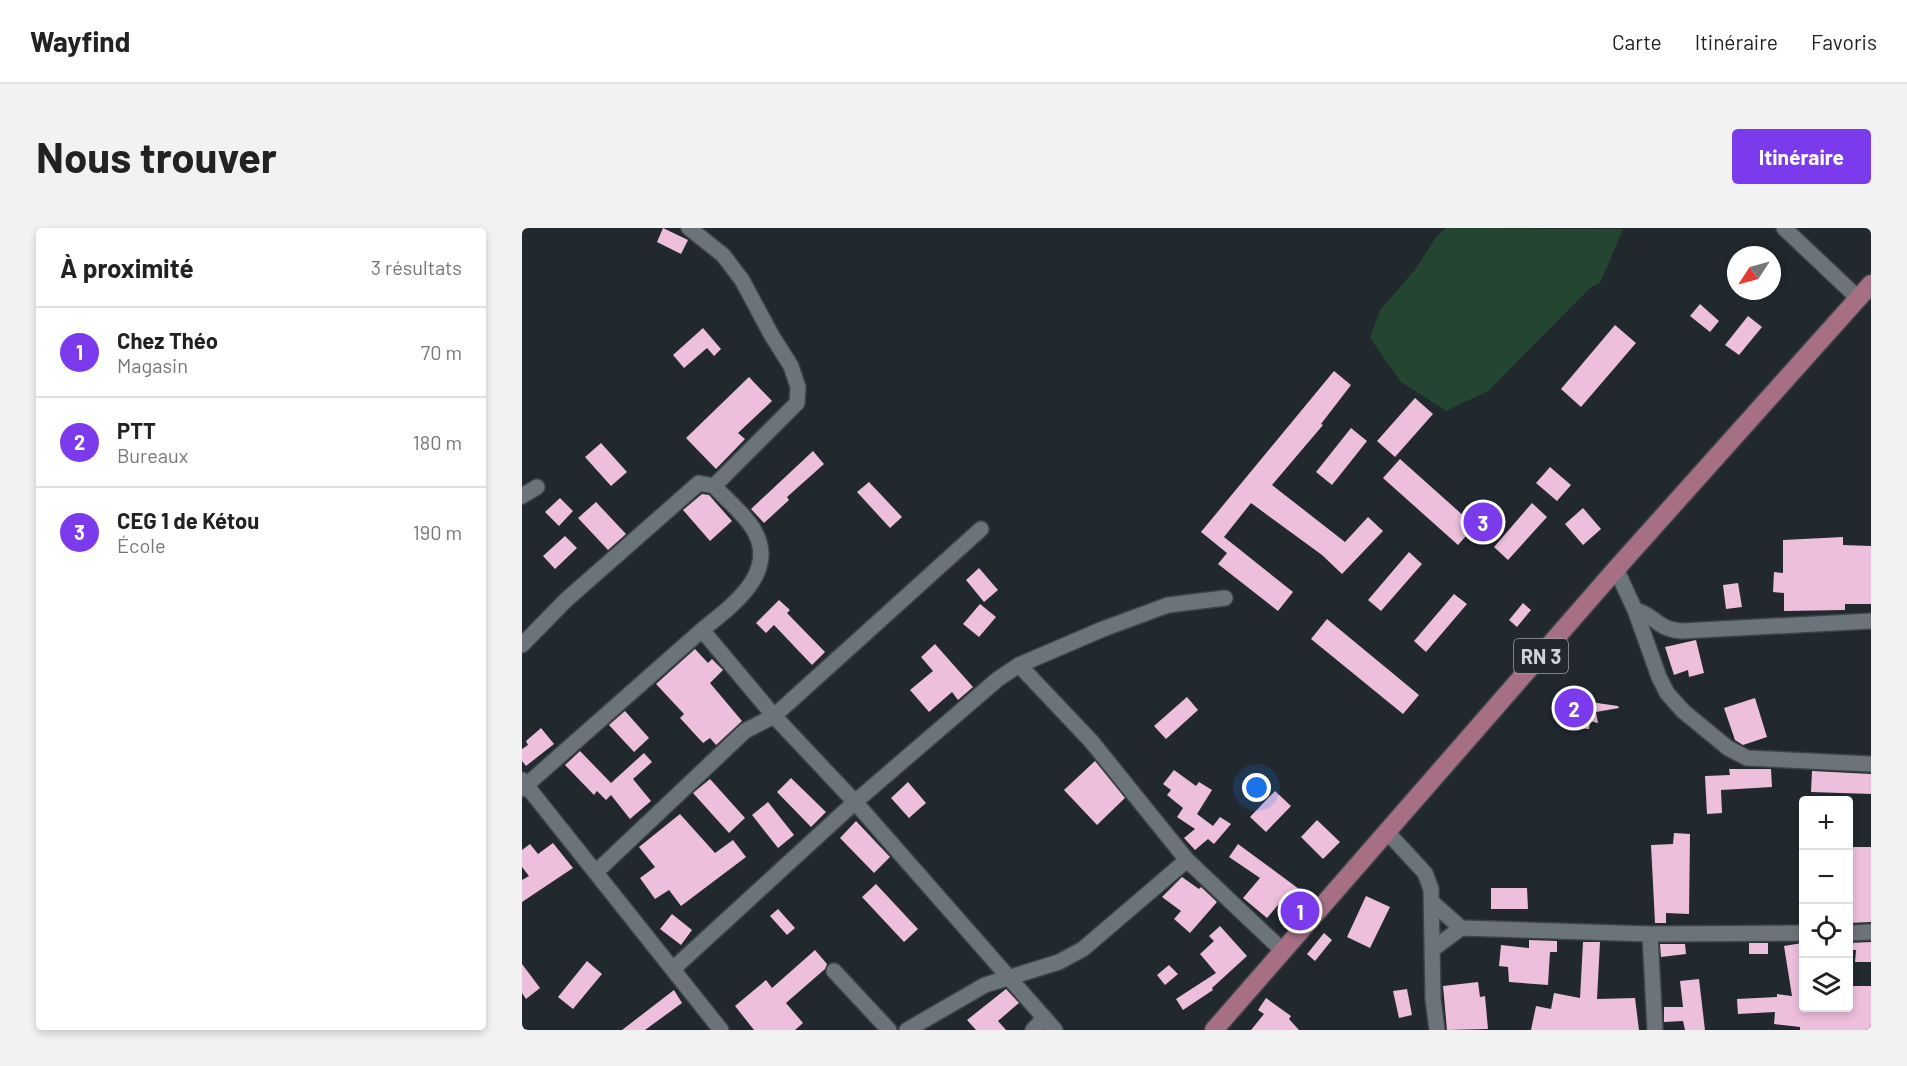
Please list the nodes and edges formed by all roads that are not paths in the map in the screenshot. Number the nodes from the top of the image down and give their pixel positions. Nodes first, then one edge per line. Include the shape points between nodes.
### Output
1 (689, 228) edge
2 (1784, 228) edge
3 (1871, 284) edge
4 (1858, 299) junction
5 (714, 486) junction
6 (537, 487) dead end
7 (522, 496) edge
8 (981, 529) dead end
9 (1616, 569) junction
10 (1225, 598) dead end
11 (1635, 610) junction
12 (1871, 621) edge
13 (702, 630) junction
14 (522, 645) edge
15 (1019, 665) junction
16 (774, 716) junction
17 (1871, 764) edge
18 (524, 785) edge
19 (855, 802) junction
20 (1388, 833) junction
21 (1188, 860) junction
22 (596, 872) junction
23 (1433, 903) junction
24 (1461, 928) junction
25 (1871, 932) edge
26 (1799, 933) edge
27 (1853, 933) edge
28 (1650, 934) junction
29 (1433, 949) junction
30 (1283, 951) junction
31 (674, 969) junction
32 (834, 971) dead end
33 (1010, 979) junction
34 (1044, 1018) junction
35 (722, 1030) edge
36 (889, 1030) edge
37 (907, 1030) edge
38 (1034, 1030) edge
39 (1056, 1030) edge
40 (1214, 1030) edge
41 (1437, 1030) edge
42 (1655, 1030) edge

1 - 5 street via 723,255 742,280 791,366 798,387 797,403
2 - 4 street
3 - 4 main road, RN 3
4 - 9 main road, RN 3
5 - 13 street via 752,526 762,562 741,597
5 - 14 street via 699,483 566,600
6 - 7 street
8 - 16 street
9 - 11 street
9 - 20 main road, RN 3
10 - 15 street via 1168,605
11 - 12 street via 1644,612 1667,630 1682,631
11 - 17 street via 1667,693 1735,754 1747,758
13 - 16 street
13 - 18 street
15 - 19 street
15 - 21 street via 1091,741
16 - 19 street
16 - 22 street via 745,732
18 - 22 street
19 - 31 street
19 - 33 street
20 - 23 street via 1425,873
20 - 30 main road, RN 3
21 - 30 street
21 - 33 street via 1083,949
22 - 31 street
23 - 24 street
23 - 29 street
24 - 28 street
24 - 29 street
25 - 27 street
26 - 28 street
28 - 42 street
29 - 41 street
30 - 40 main road, RN 3
31 - 35 street
32 - 36 street
33 - 34 street
33 - 37 street via 985,985
34 - 38 street
34 - 39 street

